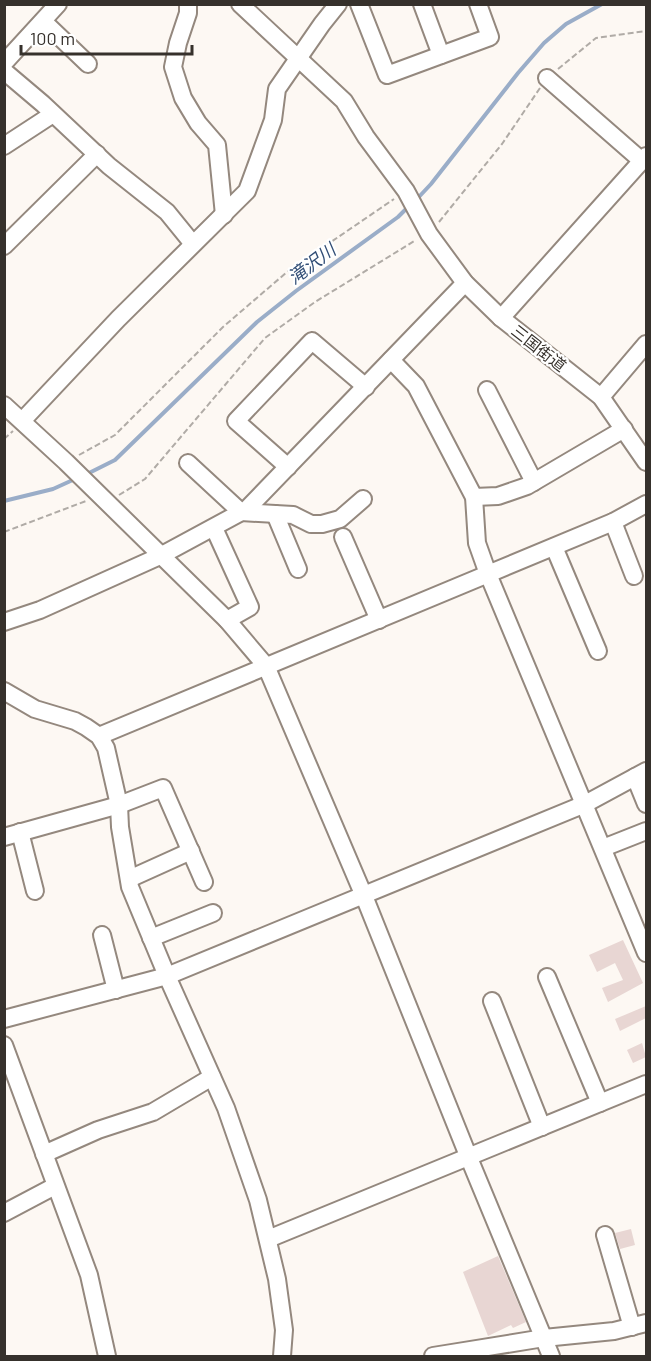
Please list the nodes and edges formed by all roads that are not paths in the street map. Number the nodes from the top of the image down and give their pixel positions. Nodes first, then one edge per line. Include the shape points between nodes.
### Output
1 (58, 4) edge
2 (188, 4) edge
3 (240, 4) edge
4 (338, 4) edge
5 (359, 4) edge
6 (422, 4) edge
7 (478, 4) edge
8 (43, 21) junction
9 (441, 55) junction
10 (298, 60) junction
11 (4, 63) edge
12 (88, 64) dead end
13 (4, 71) edge
14 (547, 78) road end
15 (53, 114) junction
16 (4, 146) edge
17 (97, 154) junction
18 (643, 166) edge
19 (224, 214) junction
20 (193, 244) junction
21 (4, 246) edge
22 (465, 283) junction
23 (501, 318) junction
24 (646, 344) edge
25 (391, 360) junction
26 (366, 387) junction
27 (486, 390) dead end
28 (601, 397) junction
29 (4, 405) edge
30 (22, 421) junction
31 (624, 429) junction
32 (646, 462) edge
33 (188, 463) dead end
34 (288, 467) junction
35 (534, 482) junction
36 (474, 497) junction
37 (363, 499) dead end
38 (646, 504) edge
39 (242, 513) junction
40 (275, 514) junction
41 (612, 522) junction
42 (214, 528) junction
43 (343, 537) dead end
44 (554, 547) junction
45 (160, 556) junction
46 (298, 569) dead end
47 (488, 574) junction
48 (634, 576) dead end
49 (227, 620) junction
50 (379, 620) junction
51 (4, 622) edge
52 (598, 651) dead end
53 (266, 666) junction
54 (4, 691) edge
55 (99, 736) junction
56 (641, 774) edge
57 (585, 804) junction
58 (646, 804) edge
59 (119, 805) junction
60 (646, 831) edge
61 (12, 834) edge
62 (603, 848) junction
63 (191, 851) junction
64 (129, 879) junction
65 (204, 882) dead end
66 (35, 891) dead end
67 (364, 896) junction
68 (213, 913) dead end
69 (102, 935) dead end
70 (151, 938) junction
71 (646, 953) edge
72 (167, 976) junction
73 (547, 977) dead end
74 (116, 990) junction
75 (492, 1001) dead end
76 (4, 1019) edge
77 (4, 1045) edge
78 (212, 1077) junction
79 (646, 1084) edge
80 (600, 1103) junction
81 (542, 1127) junction
82 (44, 1154) junction
83 (469, 1158) junction
84 (56, 1186) junction
85 (4, 1213) edge
86 (605, 1235) dead end
87 (268, 1239) junction
88 (639, 1325) edge
89 (544, 1338) junction
90 (107, 1356) edge
91 (282, 1356) edge
92 (433, 1356) edge
93 (551, 1356) edge

1 - 8 street
2 - 19 street via 173,67 183,98 217,145
3 - 10 street
4 - 10 street
5 - 9 street via 387,75
6 - 9 street
7 - 9 street via 490,37
8 - 11 street
8 - 12 street
10 - 19 street via 277,89 273,120 248,191
10 - 22 street, 三国街道 via 345,101 406,191 429,234
13 - 15 street
14 - 18 street
15 - 16 street
15 - 17 street
17 - 20 street via 166,212
17 - 21 street
18 - 23 street
19 - 20 street
20 - 30 street
22 - 23 street, 三国街道
22 - 25 street
23 - 28 street, 三国街道
24 - 28 street
25 - 26 street
25 - 36 street via 416,386
26 - 34 street
26 - 34 street via 312,341 236,421
27 - 35 street
28 - 31 street, 三国街道
29 - 30 street
30 - 45 street
31 - 32 street, 三国街道
31 - 35 street
33 - 39 street
34 - 39 street
35 - 36 street via 498,496
36 - 47 street via 477,543
37 - 40 street via 339,519 322,524
38 - 41 street
39 - 40 street
39 - 42 street
40 - 46 street
41 - 44 street
41 - 48 street
42 - 45 street
42 - 49 street via 250,607
43 - 50 street
44 - 47 street
44 - 52 street
45 - 49 street
45 - 51 street
47 - 50 street
47 - 57 street
49 - 53 street
50 - 53 street
53 - 55 street
53 - 67 street
54 - 55 street via 35,709 75,721
55 - 59 street via 106,748
56 - 57 street
56 - 58 street
57 - 62 street
57 - 67 street
59 - 61 street
59 - 63 street via 163,788
59 - 64 street
60 - 62 street
61 - 66 street
62 - 71 street
63 - 64 street
63 - 65 street
64 - 70 street
67 - 72 street
67 - 83 street
68 - 70 street
69 - 74 street
70 - 72 street
72 - 74 street
72 - 78 street
73 - 80 street
74 - 76 street
75 - 81 street
77 - 82 street
78 - 82 street via 153,1112
78 - 87 street via 226,1108
79 - 80 street
80 - 81 street
81 - 83 street
82 - 84 street
83 - 87 street
83 - 89 street
84 - 85 street
84 - 90 street via 89,1275
86 - 88 street
87 - 91 street via 284,1330
88 - 89 street
89 - 92 street
89 - 93 street

